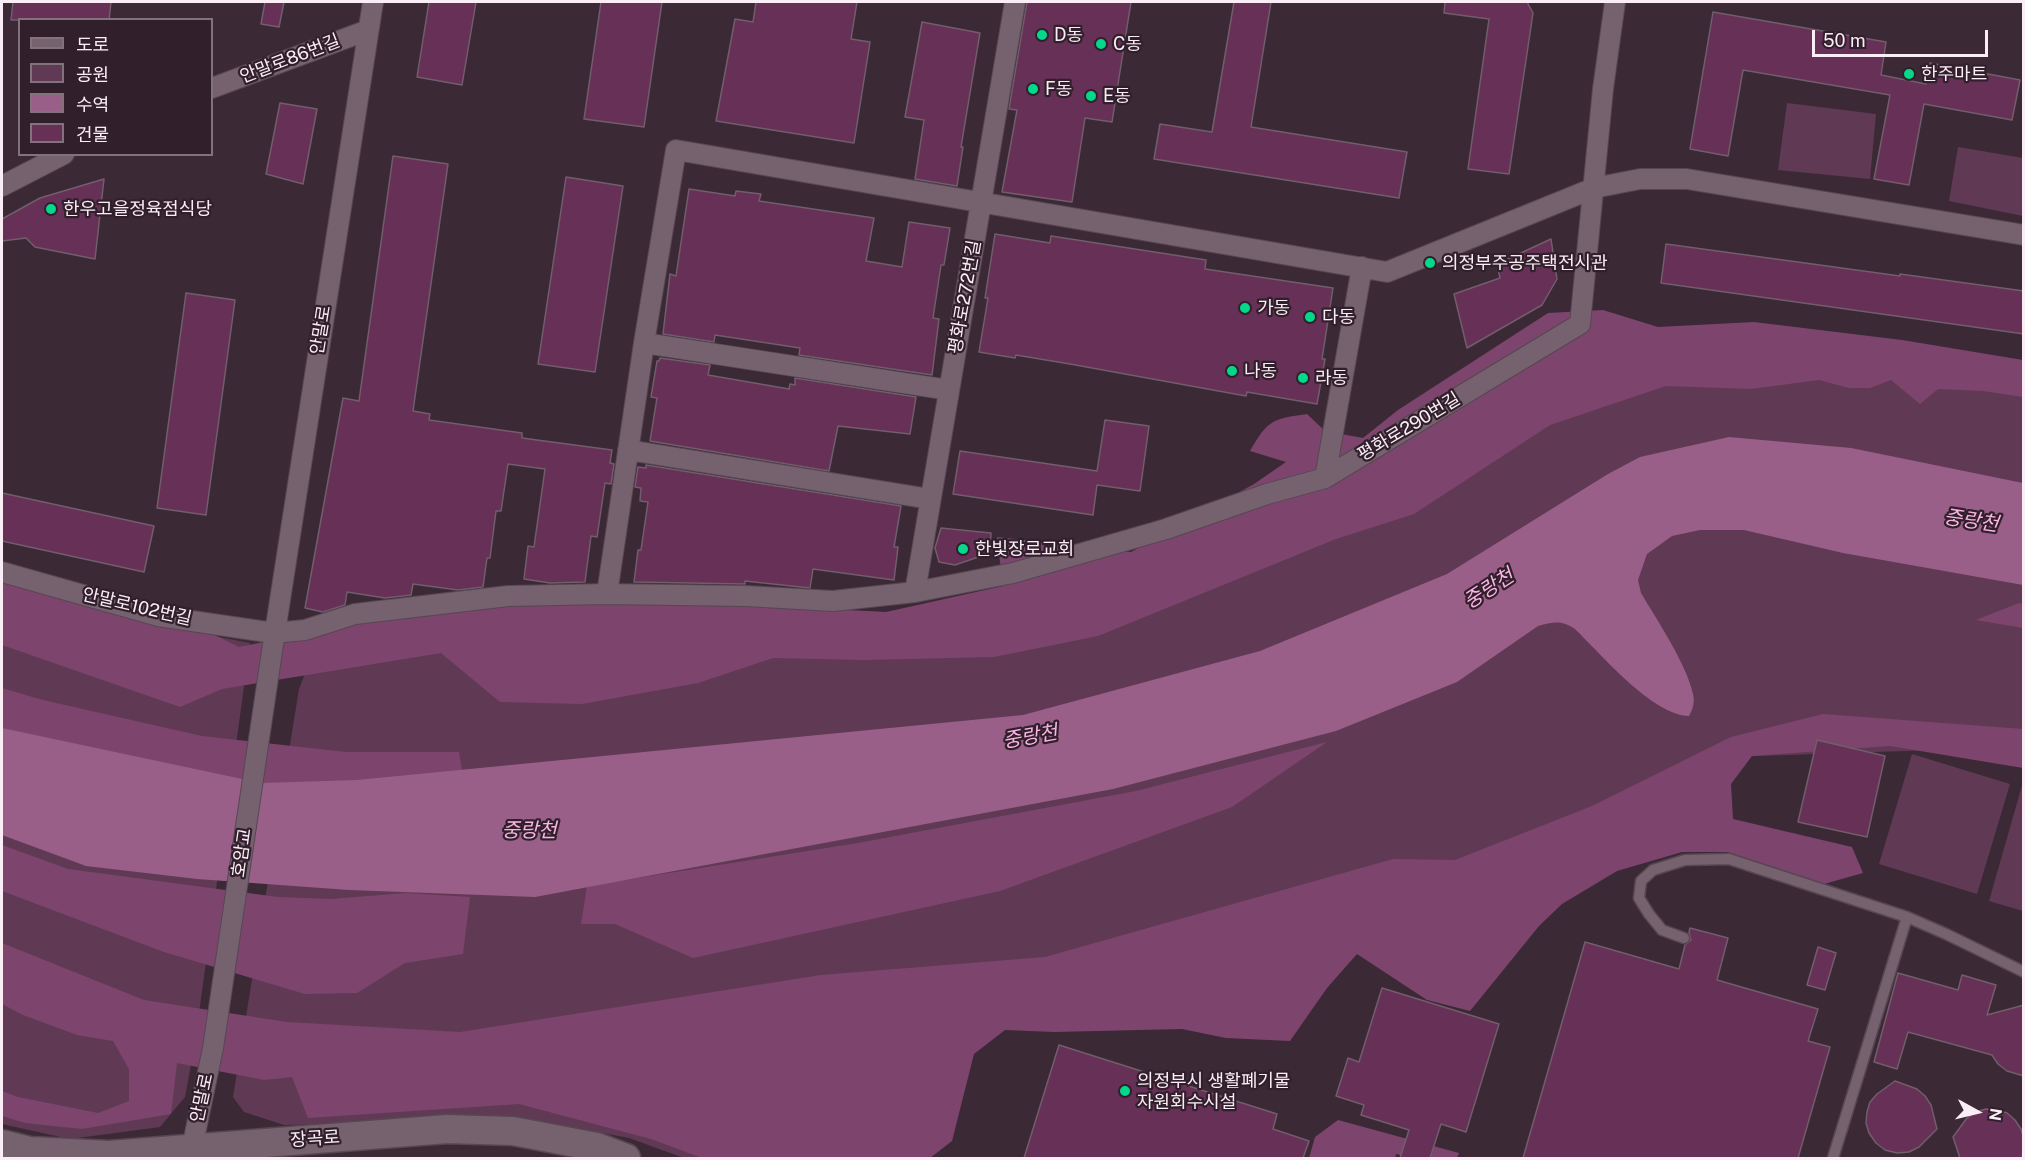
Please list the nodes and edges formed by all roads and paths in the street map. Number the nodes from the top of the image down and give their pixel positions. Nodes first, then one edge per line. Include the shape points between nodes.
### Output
1 (373, 2) edge
2 (1016, 2) edge
3 (1615, 2) edge
4 (368, 30) junction
5 (213, 88) edge
6 (60, 156) edge
7 (2, 186) edge
8 (1594, 188) junction
9 (981, 201) junction
10 (2024, 235) edge
11 (1362, 267) junction
12 (644, 343) junction
13 (949, 390) junction
14 (628, 450) junction
15 (1325, 478) junction
16 (930, 499) junction
17 (2, 572) edge
18 (915, 592) junction
19 (607, 594) junction
20 (274, 633) junction
21 (271, 658) joint
22 (1907, 917) junction
23 (1684, 938) dead end
24 (2024, 972) edge
25 (213, 1048) joint
26 (2, 1144) edge
27 (192, 1148) junction
28 (626, 1158) edge
29 (1833, 1158) edge

1 - 4 street, 안말로
2 - 9 street, 평화로272번길
3 - 8 street, 평화로290번길
4 - 5 street, 안말로86번길
4 - 20 street, 안말로
6 - 7 street
8 - 10 street via 1640,179 1687,179
8 - 11 street via 1388,272
8 - 15 street, 평화로290번길 via 1580,324
9 - 11 street
9 - 12 street via 675,150
9 - 13 street, 평화로272번길
11 - 15 street
12 - 13 street
12 - 14 street
13 - 16 street, 평화로272번길
14 - 16 street
14 - 19 street
15 - 18 street, 평화로290번길 via 1013,573
16 - 18 street, 평화로272번길
17 - 20 street, 안말로102번길 via 158,616
18 - 19 street, 평화로290번길 via 833,601
19 - 20 street, 안말로102번길 via 468,599 355,614 305,630
20 - 21 street, 안말로
21 - 25 street, 호암교
22 - 23 lane via 1729,859 1685,860 1653,870 1641,881 1639,898 1662,930
22 - 24 lane
22 - 29 lane
25 - 27 street, 안말로
26 - 27 street, 장곡로 via 30,1151 109,1155
27 - 28 street, 장곡로 via 447,1129 513,1131 597,1147

